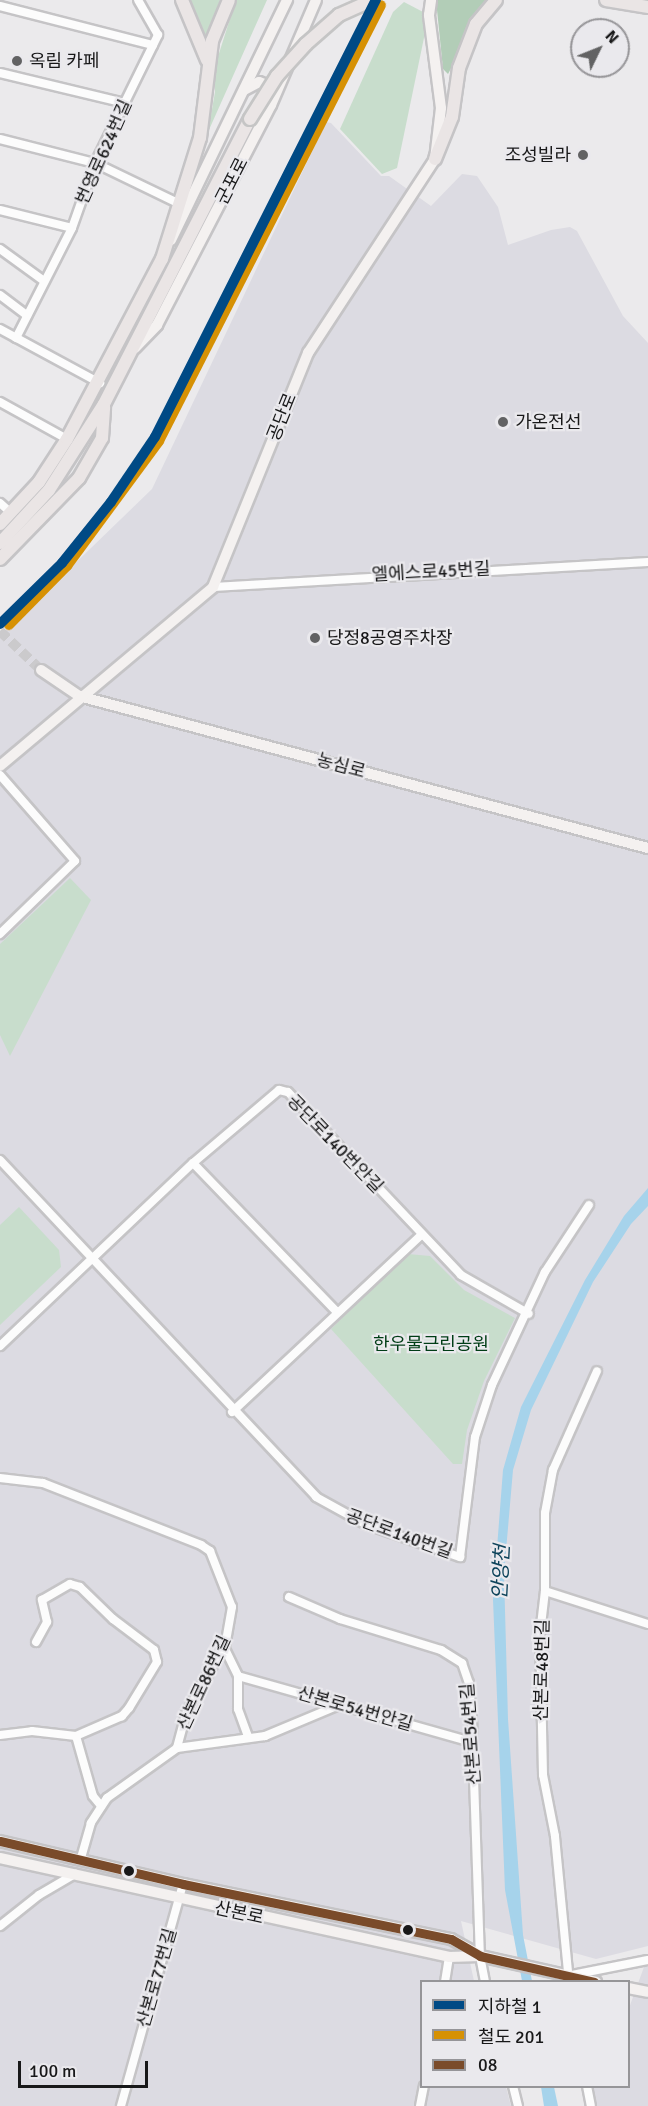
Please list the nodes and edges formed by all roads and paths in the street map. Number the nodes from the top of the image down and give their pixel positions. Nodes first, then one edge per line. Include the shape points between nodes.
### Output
1 (138, 0) edge
2 (183, 0) edge
3 (229, 0) edge
4 (287, 0) edge
5 (316, 0) edge
6 (372, 0) edge
7 (431, 0) edge
8 (496, 0) edge
9 (606, 0) edge
10 (0, 6) edge
11 (648, 7) edge
12 (153, 45) junction
13 (209, 63) junction
14 (0, 73) edge
15 (243, 91) junction
16 (125, 103) junction
17 (271, 105) junction
18 (0, 139) edge
19 (435, 159) junction
20 (95, 163) junction
21 (180, 204) junction
22 (0, 210) edge
23 (72, 228) junction
24 (0, 249) edge
25 (162, 259) junction
26 (44, 281) junction
27 (0, 295) edge
28 (27, 315) junction
29 (0, 330) edge
30 (16, 338) junction
31 (131, 353) junction
32 (100, 383) junction
33 (0, 402) edge
34 (104, 404) junction
35 (68, 439) junction
36 (0, 503) edge
37 (11, 513) junction
38 (0, 524) edge
39 (0, 543) edge
40 (0, 559) edge
41 (648, 562) edge
42 (213, 587) junction
43 (41, 670) tunnel mouth
44 (79, 696) junction
45 (0, 766) edge
46 (0, 775) edge
47 (648, 848) edge
48 (0, 934) edge
49 (0, 1160) edge
50 (193, 1163) junction
51 (589, 1205) dead end
52 (422, 1234) junction
53 (92, 1260) junction
54 (337, 1312) junction
55 (529, 1314) junction
56 (0, 1346) edge
57 (597, 1371) dead end
58 (232, 1412) junction
59 (0, 1478) edge
60 (545, 1592) junction
61 (289, 1597) dead end
62 (648, 1624) edge
63 (36, 1642) dead end
64 (224, 1647) junction
65 (237, 1676) junction
66 (339, 1705) junction
67 (0, 1735) edge
68 (76, 1737) junction
69 (248, 1737) junction
70 (472, 1742) junction
71 (177, 1748) junction
72 (101, 1806) junction
73 (0, 1841) edge
74 (0, 1858) edge
75 (81, 1858) junction
76 (75, 1874) junction
77 (183, 1884) junction
78 (180, 1900) junction
79 (0, 1926) edge
80 (449, 1957) junction
81 (484, 1957) junction
82 (648, 1960) edge
83 (566, 1977) edge
84 (445, 1980) edge
85 (485, 1980) edge
86 (584, 1980) edge
87 (630, 1988) edge
88 (648, 1992) edge
89 (424, 2088) edge
90 (514, 2088) edge
91 (587, 2088) edge
92 (121, 2106) edge
93 (420, 2106) edge
94 (518, 2106) edge
95 (591, 2106) edge

1 - 12 street via 158,35
2 - 13 main road
3 - 13 main road, 군포로 via 212,41
4 - 15 street, 군포로
5 - 17 street, 군포로
6 - 31 main road, 군포로, bridge via 339,15 277,76 250,119
7 - 19 street, 공단로 via 429,15 441,108
8 - 19 main road via 476,24 459,68 452,117
9 - 11 main road
10 - 12 street
12 - 16 street, 번영로624번길
13 - 21 main road, 군포로 via 200,138
14 - 16 street
15 - 17 street via 252,83 267,85
15 - 25 street, 군포로
16 - 20 street, 번영로624번길
17 - 31 street, 군포로 via 157,326
18 - 20 street
19 - 42 street, 공단로 via 308,353
20 - 21 street
20 - 23 street, 번영로624번길
21 - 25 main road, 군포로
22 - 23 street
23 - 26 street, 번영로624번길
24 - 26 street
25 - 32 main road, 군포로
26 - 28 street, 번영로624번길
27 - 28 street
28 - 30 street, 번영로624번길
29 - 30 street
30 - 32 street
31 - 34 main road, 군포로
32 - 35 main road, 군포로
33 - 35 street
34 - 39 main road, 군포로 via 49,490
34 - 40 main road via 102,438 79,478
35 - 37 main road, 군포로 via 39,482
36 - 37 street
37 - 38 main road, 군포로
41 - 42 street, 엘에스로45번길
42 - 44 street, 공단로
43 - 44 street, 농심로
44 - 45 street, 공단로
44 - 47 street, 농심로
46 - 48 street via 75,861
49 - 53 street, 공단로140번길
50 - 52 street, 공단로140번안길 via 271,1093 288,1092
50 - 53 street, 공단로140번안길
50 - 54 street
51 - 55 street, 공단로140번길 via 545,1272
52 - 54 street
52 - 55 street, 공단로140번안길 via 461,1275
53 - 56 street, 공단로140번안길
53 - 58 street, 공단로140번길
54 - 58 street
55 - 58 street, 공단로140번길 via 492,1385 475,1437 460,1557 365,1524 331,1507 316,1497
57 - 60 street, 산본로48번길 via 553,1470 545,1514
59 - 64 street, 산본로86번길 via 43,1483 76,1494 210,1551 232,1607
60 - 62 street
60 - 83 street, 산본로48번길 via 540,1634 543,1775 555,1836
61 - 70 street, 산본로54번길 via 340,1619 441,1650 462,1663 470,1683
63 - 68 street via 47,1622 42,1600 70,1584 80,1587 154,1650 157,1662 122,1716
64 - 65 street
64 - 71 street, 산본로86번길 via 186,1714
65 - 66 street, 산본로54번안길
65 - 69 street via 238,1709
66 - 69 street via 265,1736
66 - 70 street, 산본로54번안길
67 - 68 street via 32,1731
68 - 72 street via 93,1796
69 - 71 street
70 - 81 street, 산본로54번길
71 - 72 street, 산본로86번길 via 125,1783
72 - 75 street, 산본로86번길 via 91,1823
73 - 75 street, 산본로
74 - 76 street, 산본로
75 - 77 street, 산본로
76 - 78 street, 산본로
76 - 79 street via 39,1895
77 - 78 street, 산본로77번길
77 - 81 street, 산본로 via 451,1939
78 - 80 street, 산본로
78 - 92 street, 산본로77번길
80 - 81 street, 산본로
80 - 84 street
81 - 83 street
81 - 85 street, 산본로54번길
82 - 83 street
83 - 86 street
87 - 88 street
89 - 93 street
90 - 94 street
91 - 95 street

